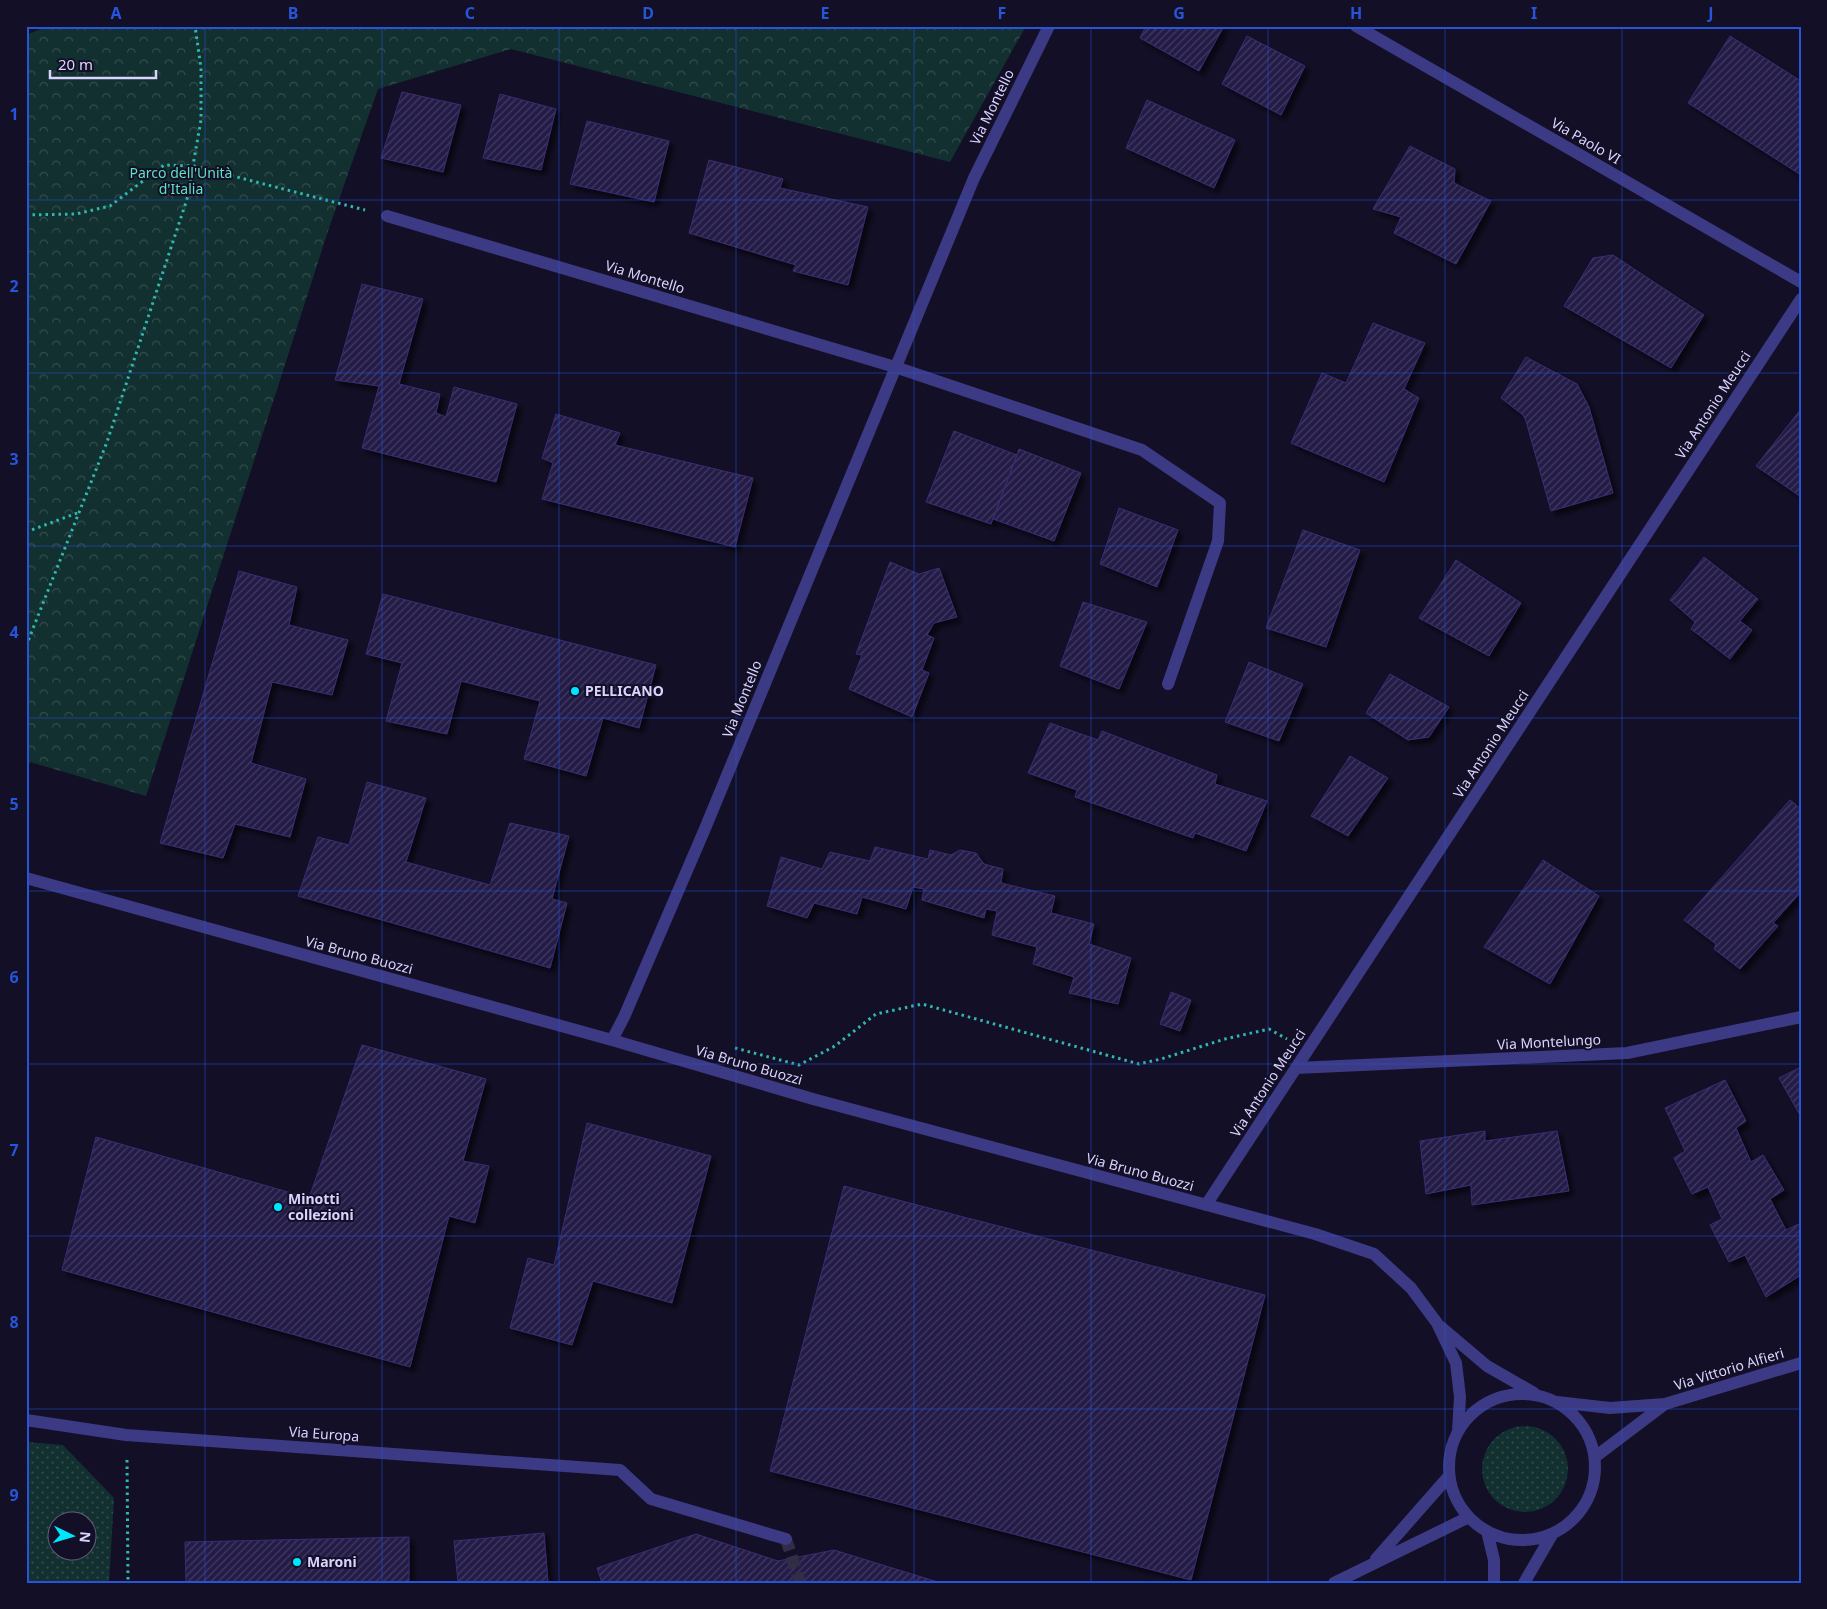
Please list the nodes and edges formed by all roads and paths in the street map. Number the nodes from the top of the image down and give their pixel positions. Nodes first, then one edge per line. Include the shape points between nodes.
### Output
1 (195, 26) edge
2 (1049, 26) edge
3 (1356, 26) edge
4 (194, 166) junction
5 (26, 216) edge
6 (387, 216) joint
7 (1801, 282) edge
8 (1801, 299) edge
9 (894, 368) junction
10 (80, 511) junction
11 (26, 532) edge
12 (26, 646) edge
13 (1168, 684) dead end
14 (26, 878) edge
15 (1801, 1017) edge
16 (612, 1040) junction
17 (726, 1045) dead end
18 (1307, 1051) junction
19 (1296, 1068) junction
20 (1206, 1205) junction
21 (1437, 1323) junction
22 (1801, 1363) edge
23 (1536, 1394) junction
24 (1557, 1402) junction
25 (1665, 1404) junction
26 (26, 1420) edge
27 (1458, 1431) junction
28 (126, 1434) junction
29 (1595, 1457) junction
30 (1449, 1476) junction
31 (1469, 1517) junction
32 (1487, 1531) junction
33 (1554, 1533) junction
34 (786, 1538) dead end
35 (1371, 1564) junction
36 (128, 1583) edge
37 (1334, 1583) edge
38 (1494, 1583) edge
39 (1524, 1583) edge

1 - 4 path via 201,120
2 - 9 street, Via Montello via 974,178
3 - 7 street, Via Paolo VI
4 - 5 path via 164,165 110,206 76,214
4 - 6 path
4 - 10 path via 178,227 107,442
6 - 9 street, Via Montello
8 - 18 street, Via Antonio Meucci
9 - 13 street via 1142,450 1220,503 1218,541
9 - 16 street, Via Montello via 707,822
10 - 11 path
10 - 12 path
14 - 16 street, Via Bruno Buozzi
15 - 19 street, Via Montelungo via 1627,1054
16 - 20 street, Via Bruno Buozzi via 813,1099
17 - 18 path via 799,1065 835,1046 876,1014 922,1004 1139,1064 1269,1029
18 - 19 street, Via Antonio Meucci
19 - 20 street, Via Antonio Meucci
20 - 21 street, Via Bruno Buozzi via 1315,1234 1374,1254 1411,1288
21 - 23 street, Via Bruno Buozzi via 1487,1366
21 - 27 street, Via Bruno Buozzi via 1456,1363 1460,1397
22 - 25 street, Via Vittorio Alfieri
23 - 24 street
23 - 27 street via 1513,1394 1491,1400 1472,1413
24 - 25 street, Via Vittorio Alfieri via 1610,1408
24 - 29 street via 1576,1416 1589,1435
25 - 29 street, Via Vittorio Alfieri
26 - 28 street, Via Europa
27 - 30 street via 1450,1453
28 - 34 street, Via Europa via 620,1470 651,1499
28 - 36 path
29 - 33 street via 1594,1480 1586,1502 1572,1520
30 - 31 street via 1456,1498
30 - 35 street
31 - 32 street
31 - 35 street
32 - 33 street via 1509,1538 1531,1539
32 - 38 street via 1494,1560
33 - 39 street
35 - 37 street

